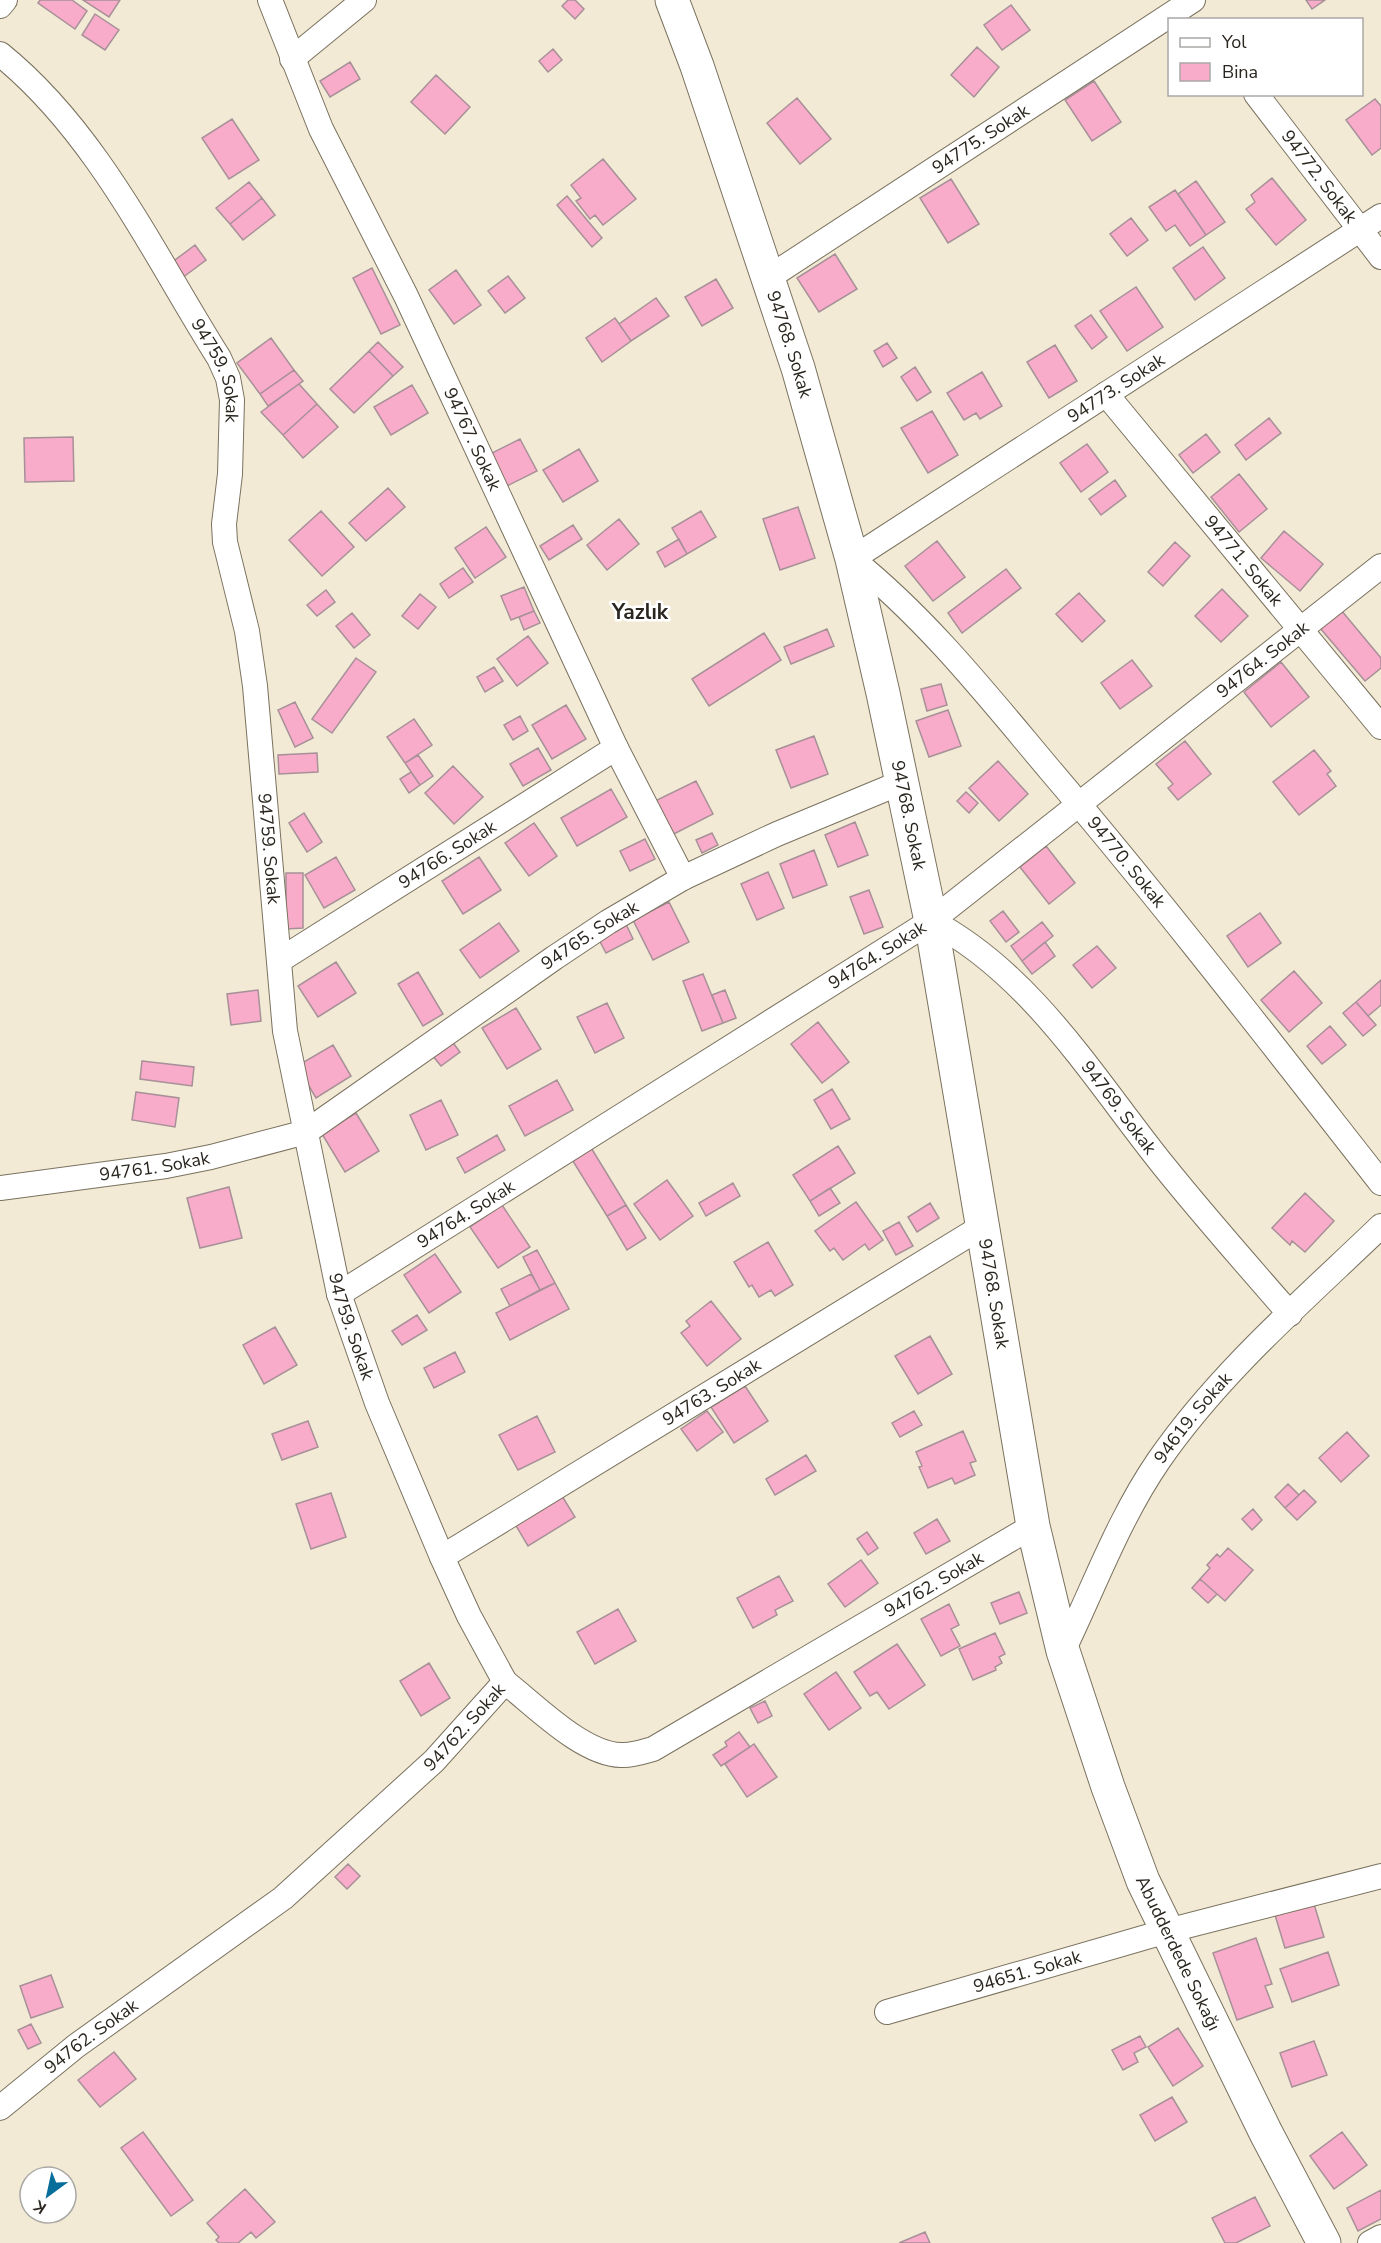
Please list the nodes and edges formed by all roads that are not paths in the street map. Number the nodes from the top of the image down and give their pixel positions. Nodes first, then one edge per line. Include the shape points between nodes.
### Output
1 (5, 0) edge
2 (270, 0) edge
3 (364, 0) edge
4 (672, 0) edge
5 (0, 6) edge
6 (1190, 6) edge
7 (1171, 18) edge
8 (1168, 20) edge
9 (0, 54) edge
10 (292, 59) junction
11 (1258, 96) edge
12 (1381, 216) edge
13 (1360, 229) junction
14 (1381, 257) edge
15 (768, 278) junction
16 (1106, 394) junction
17 (852, 559) junction
18 (1381, 566) edge
19 (1300, 630) junction
20 (1381, 727) edge
21 (616, 748) junction
22 (900, 783) junction
23 (1079, 804) junction
24 (682, 878) junction
25 (931, 921) junction
26 (280, 960) junction
27 (306, 1132) junction
28 (1381, 1183) edge
29 (0, 1188) edge
30 (983, 1226) junction
31 (1381, 1226) edge
32 (339, 1294) junction
33 (1290, 1314) junction
34 (1033, 1526) junction
35 (442, 1557) junction
36 (1063, 1651) junction
37 (505, 1682) junction
38 (1381, 1876) edge
39 (1167, 1931) junction
40 (887, 2012) dead end
41 (0, 2108) edge
42 (1381, 2237) edge
43 (1324, 2243) edge
44 (1370, 2243) edge

1 - 5 street
2 - 10 street, 94767. Sokak
3 - 10 street
4 - 15 street, 94768. Sokak
6 - 7 street, 94775. Sokak
8 - 15 street, 94775. Sokak
9 - 26 street, 94759. Sokak via 48,98 88,146 228,378 232,430 225,542 247,630 255,686
10 - 21 street, 94767. Sokak via 321,129 406,296
11 - 13 street, 94772. Sokak
12 - 13 street, 94773. Sokak
13 - 14 street, 94772. Sokak
13 - 16 street, 94773. Sokak
15 - 17 street, 94768. Sokak
16 - 17 street, 94773. Sokak
16 - 19 street, 94771. Sokak
17 - 22 street, 94768. Sokak
17 - 23 street, 94770. Sokak via 935,634
18 - 19 street, 94764. Sokak
19 - 20 street, 94771. Sokak
19 - 23 street, 94764. Sokak
21 - 24 street, 94767. Sokak
21 - 26 street, 94766. Sokak
22 - 24 street, 94765. Sokak
22 - 25 street, 94768. Sokak
23 - 25 street, 94764. Sokak
23 - 28 street, 94770. Sokak
24 - 27 street, 94765. Sokak via 554,958
25 - 30 street, 94768. Sokak
25 - 32 street, 94764. Sokak
25 - 33 street, 94769. Sokak via 961,936 1010,977
26 - 27 street, 94759. Sokak via 285,1031
27 - 29 street, 94761. Sokak via 166,1166
27 - 32 street, 94759. Sokak
30 - 34 street, 94768. Sokak
30 - 35 street, 94763. Sokak
31 - 33 street, 94619. Sokak
32 - 35 street, 94759. Sokak via 377,1403
33 - 36 street, 94619. Sokak via 1207,1398 1157,1461
34 - 36 street, 94768. Sokak
34 - 37 street, 94762. Sokak via 653,1749 620,1755 600,1751 561,1727
35 - 37 street, 94759. Sokak
36 - 39 street, Abudderdede Sokağı via 1125,1835
37 - 41 street, 94762. Sokak via 434,1761 283,1898 84,2040
38 - 39 street, 94651. Sokak
39 - 40 street, 94651. Sokak
39 - 43 street, Abudderdede Sokağı
42 - 44 street

